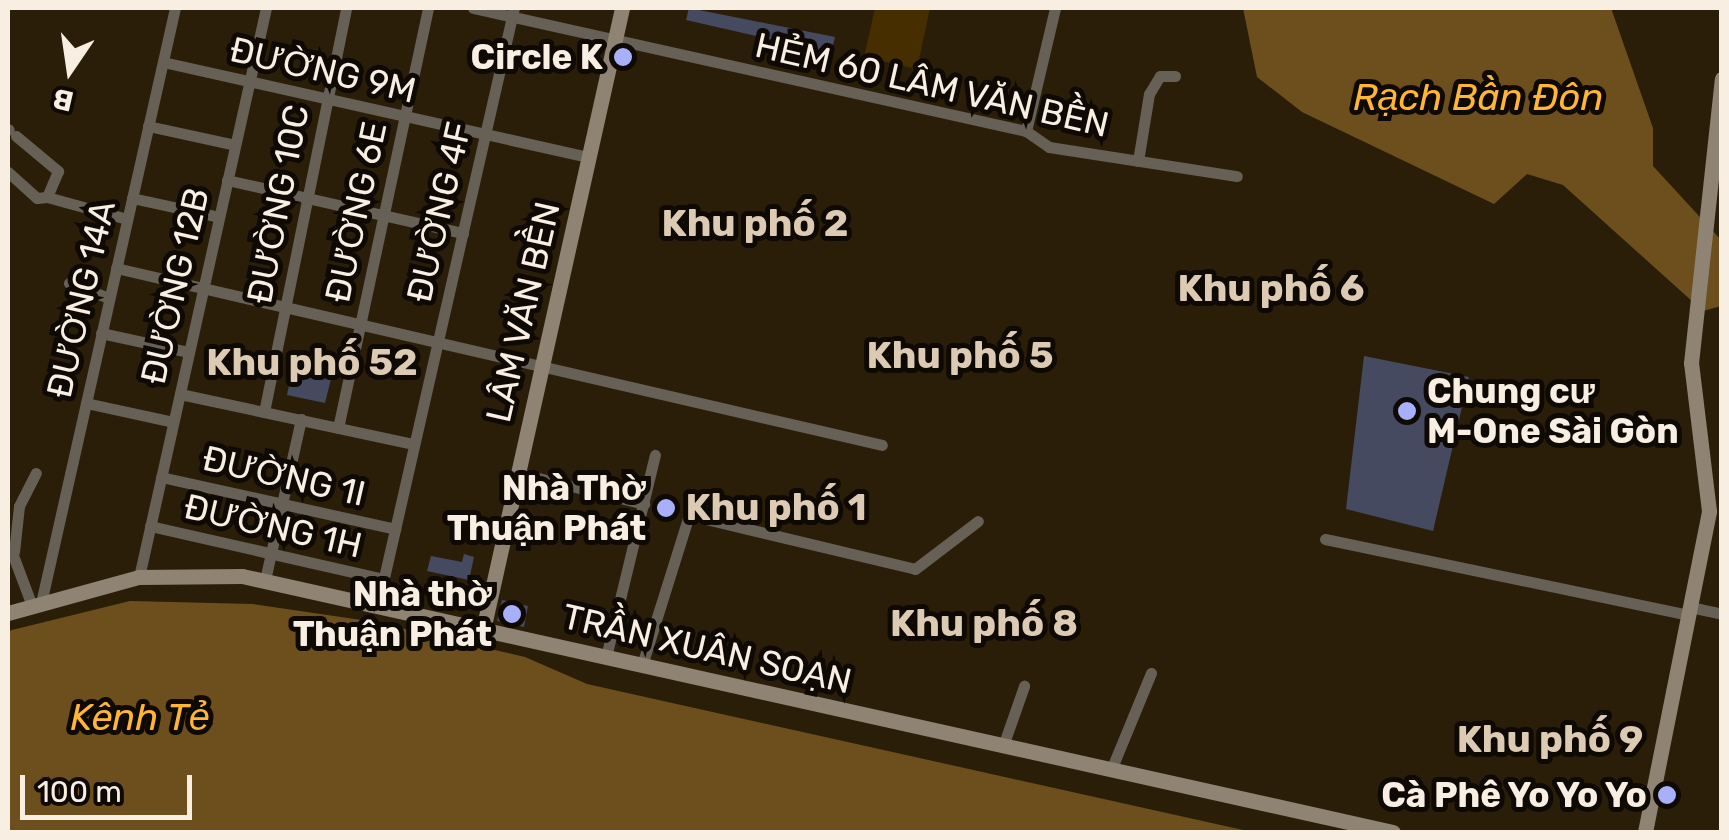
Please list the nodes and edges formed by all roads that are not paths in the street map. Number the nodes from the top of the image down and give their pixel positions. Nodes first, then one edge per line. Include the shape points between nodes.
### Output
1 (175, 8) edge
2 (266, 8) edge
3 (346, 8) edge
4 (428, 8) edge
5 (473, 8) edge
6 (622, 8) edge
7 (1055, 8) edge
8 (513, 12) edge
9 (615, 39) junction
10 (162, 62) junction
11 (1175, 76) dead end
12 (1722, 79) edge
13 (250, 81) junction
14 (328, 99) junction
15 (404, 116) junction
16 (148, 126) junction
17 (1026, 131) junction
18 (11, 132) edge
19 (485, 134) junction
20 (235, 144) junction
21 (1716, 144) edge
22 (589, 158) junction
23 (1138, 161) junction
24 (8, 172) edge
25 (1237, 176) dead end
26 (227, 180) junction
27 (48, 196) junction
28 (132, 198) junction
29 (308, 198) junction
30 (219, 216) junction
31 (384, 216) junction
32 (127, 219) junction
33 (463, 233) junction
34 (116, 268) junction
35 (69, 284) dead end
36 (203, 288) junction
37 (109, 298) junction
38 (286, 306) junction
39 (361, 323) junction
40 (102, 333) junction
41 (438, 340) junction
42 (189, 352) junction
43 (543, 363) junction
44 (180, 394) junction
45 (86, 403) junction
46 (264, 412) junction
47 (301, 419) junction
48 (173, 422) junction
49 (338, 428) junction
50 (414, 444) junction
51 (882, 445) dead end
52 (655, 455) dead end
53 (36, 472) dead end
54 (518, 473) junction
55 (161, 477) junction
56 (282, 504) junction
57 (644, 504) junction
58 (978, 522) dead end
59 (150, 526) junction
60 (395, 529) junction
61 (1325, 538) dead end
62 (11, 550) edge
63 (271, 554) junction
64 (139, 576) junction
65 (384, 579) junction
66 (265, 580) junction
67 (36, 604) junction
68 (378, 604) junction
69 (1689, 611) junction
70 (8, 613) edge
71 (1722, 614) edge
72 (483, 630) junction
73 (606, 657) junction
74 (642, 665) junction
75 (1151, 673) dead end
76 (1024, 686) dead end
77 (1003, 746) junction
78 (1111, 770) junction
79 (1393, 832) edge
80 (1645, 832) edge

1 - 10 street, ĐƯỜNG 14A
2 - 13 street, ĐƯỜNG 12B
3 - 14 street, ĐƯỜNG 10C
4 - 15 street, ĐƯỜNG 6E
5 - 8 street, HẺM 60 LÂM VĂN BỀN
6 - 9 main road, LÂM VĂN BỀN
7 - 17 street
8 - 9 street, HẺM 60 LÂM VĂN BỀN
8 - 19 street, ĐƯỜNG 4F
9 - 17 street, HẺM 60 LÂM VĂN BỀN
9 - 22 main road, LÂM VĂN BỀN
10 - 13 street, ĐƯỜNG 9M
10 - 16 street, ĐƯỜNG 14A
11 - 23 street via 1156,81
12 - 21 main road
13 - 14 street, ĐƯỜNG 9M
13 - 20 street, ĐƯỜNG 12B
14 - 15 street, ĐƯỜNG 9M
14 - 29 street, ĐƯỜNG 10C
15 - 19 street, ĐƯỜNG 9M
15 - 31 street, ĐƯỜNG 6E
16 - 20 street
16 - 28 street, ĐƯỜNG 14A
17 - 23 street, HẺM 60 LÂM VĂN BỀN via 1049,146
18 - 27 street via 58,171
19 - 22 street, ĐƯỜNG 9M
19 - 33 street, ĐƯỜNG 4F
20 - 26 street, ĐƯỜNG 12B
21 - 69 main road via 1705,183 1692,323 1710,495
22 - 43 main road, LÂM VĂN BỀN
23 - 25 street, HẺM 60 LÂM VĂN BỀN
24 - 27 street via 37,198
26 - 29 street
26 - 30 street, ĐƯỜNG 12B
27 - 32 street
28 - 30 street
28 - 32 street, ĐƯỜNG 14A
29 - 31 street
29 - 38 street, ĐƯỜNG 10C
30 - 36 street, ĐƯỜNG 12B
31 - 33 street
31 - 39 street, ĐƯỜNG 6E
32 - 34 street, ĐƯỜNG 14A
33 - 41 street, ĐƯỜNG 4F
34 - 36 street
34 - 37 street, ĐƯỜNG 14A
35 - 37 street
36 - 38 street
36 - 42 street, ĐƯỜNG 12B
37 - 40 street, ĐƯỜNG 14A
38 - 39 street
38 - 46 street, ĐƯỜNG 10C
39 - 41 street
39 - 49 street, ĐƯỜNG 6E
40 - 42 street
40 - 45 street, ĐƯỜNG 14A
41 - 43 street
41 - 50 street, ĐƯỜNG 4F
42 - 44 street, ĐƯỜNG 12B
43 - 51 street
43 - 54 main road, LÂM VĂN BỀN
44 - 46 street
44 - 48 street, ĐƯỜNG 12B
45 - 48 street
45 - 67 street, ĐƯỜNG 14A
46 - 47 street
47 - 49 street
47 - 56 street
48 - 55 street, ĐƯỜNG 12B
49 - 50 street
50 - 60 street, ĐƯỜNG 4F
52 - 57 street
53 - 62 street via 18,506
54 - 57 street
54 - 72 main road, LÂM VĂN BỀN
55 - 56 street, ĐƯỜNG 1I
55 - 59 street, ĐƯỜNG 12B
56 - 60 street, ĐƯỜNG 1I
56 - 63 street
57 - 73 street
58 - 74 street via 915,570 689,515
59 - 63 street, ĐƯỜNG 1H
59 - 64 street, ĐƯỜNG 12B
60 - 65 street, ĐƯỜNG 4F
61 - 69 street
62 - 67 street
63 - 65 street, ĐƯỜNG 1H
63 - 66 street
64 - 66 main road, TRẦN XUÂN SOẠN
64 - 67 main road, TRẦN XUÂN SOẠN
65 - 68 street, ĐƯỜNG 4F
66 - 68 main road, TRẦN XUÂN SOẠN
67 - 70 main road, TRẦN XUÂN SOẠN
68 - 72 main road, TRẦN XUÂN SOẠN
69 - 71 street
69 - 80 main road
72 - 73 main road, TRẦN XUÂN SOẠN
73 - 74 main road, TRẦN XUÂN SOẠN
74 - 77 main road, TRẦN XUÂN SOẠN
75 - 78 street
76 - 77 street
77 - 78 main road, TRẦN XUÂN SOẠN
78 - 79 main road, TRẦN XUÂN SOẠN

